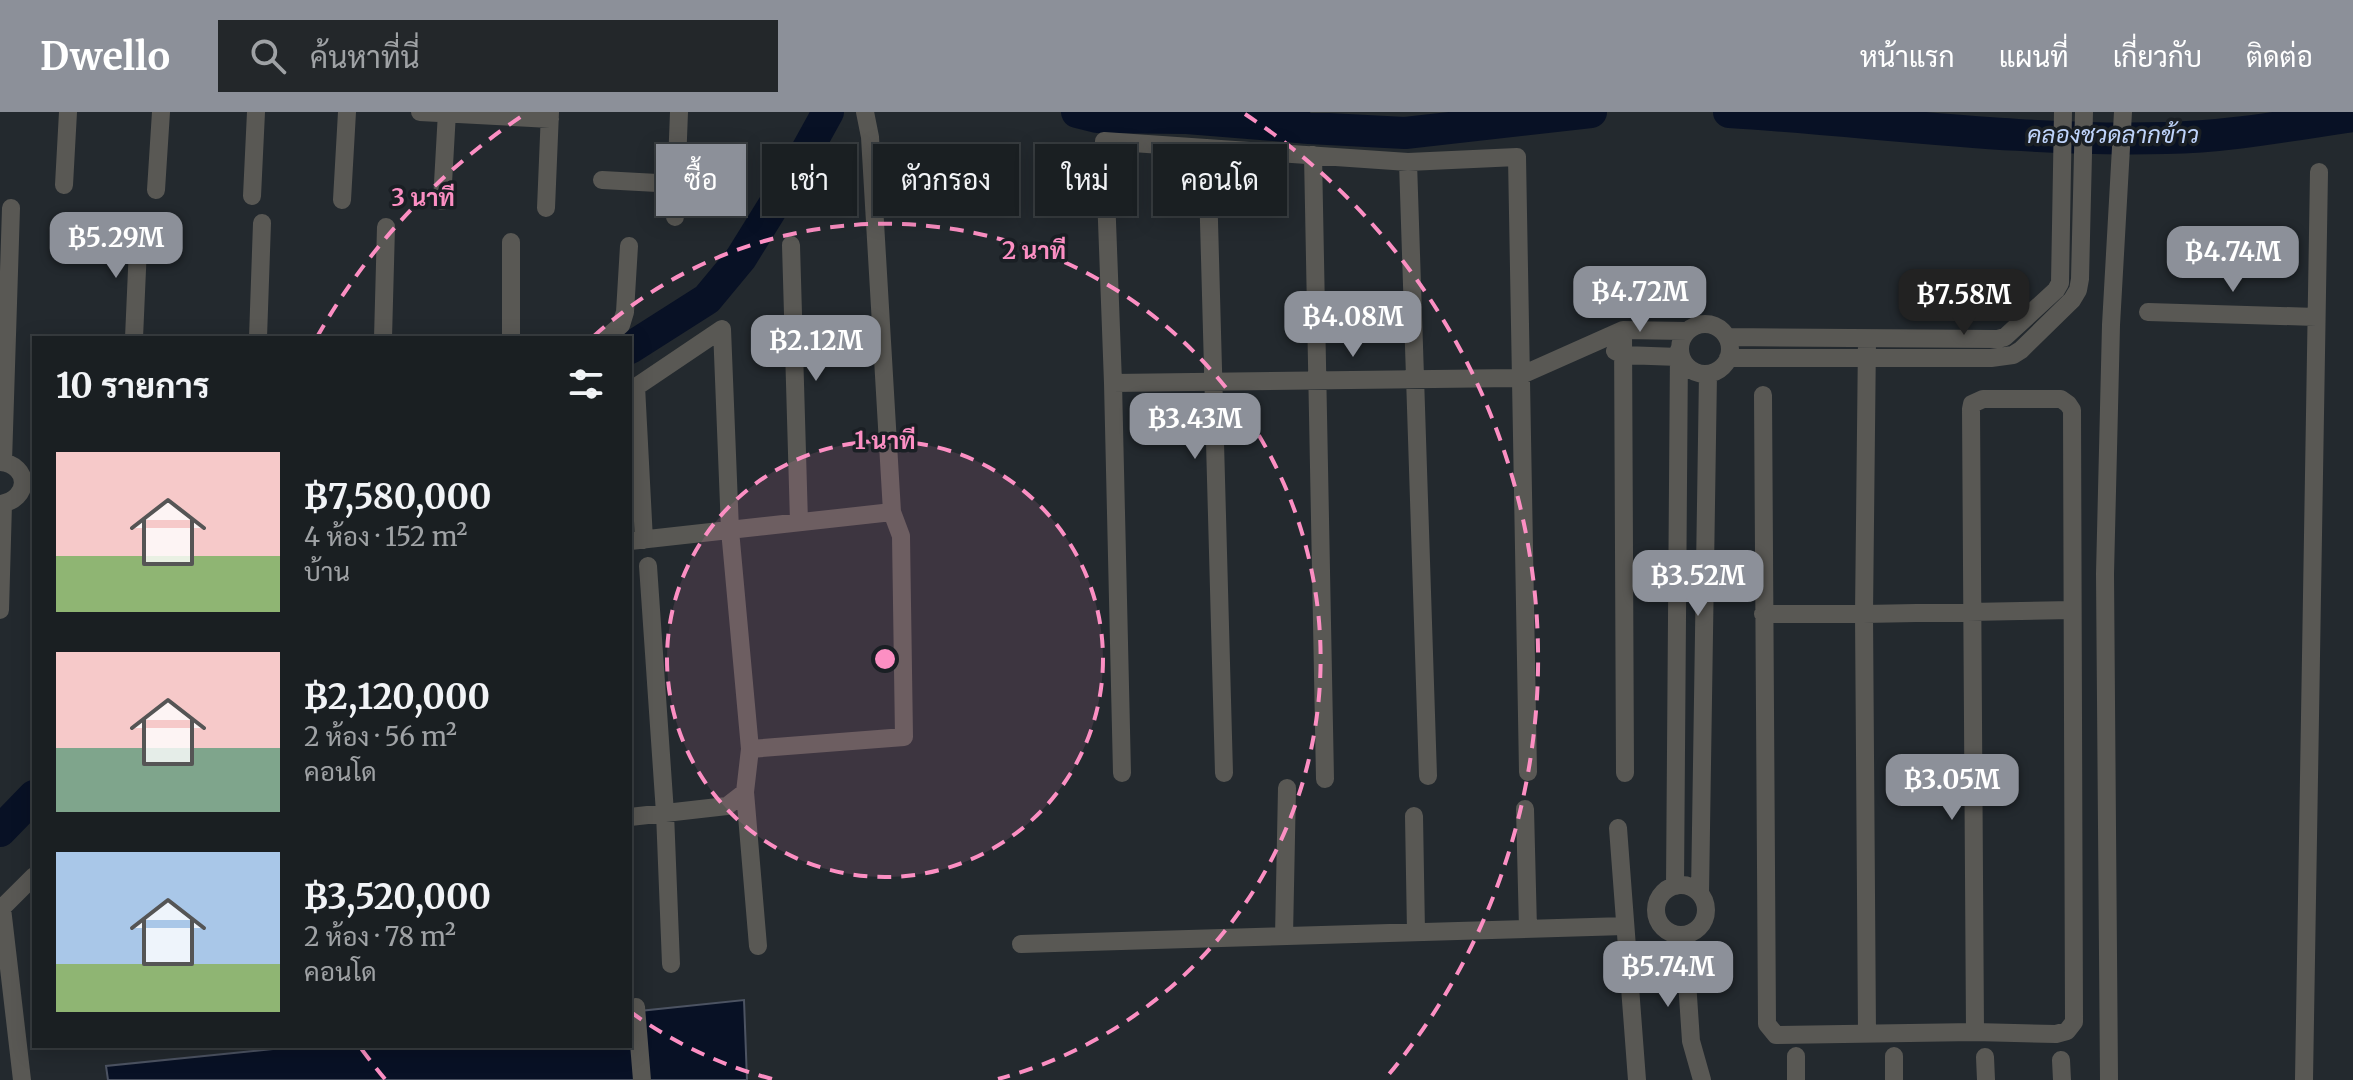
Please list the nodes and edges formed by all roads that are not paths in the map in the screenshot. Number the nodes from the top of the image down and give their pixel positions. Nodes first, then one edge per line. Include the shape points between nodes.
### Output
1 (68, 112) edge
2 (161, 112) edge
3 (256, 112) edge
4 (347, 112) edge
5 (420, 112) edge
6 (679, 112) edge
7 (865, 112) edge
8 (447, 113) edge
9 (2063, 114) edge
10 (550, 115) edge
11 (2084, 117) edge
12 (2123, 118) edge
13 (678, 144) edge
14 (1153, 144) edge
15 (1287, 153) edge
16 (1313, 155) junction
17 (1408, 162) junction
18 (2319, 172) dead end
19 (602, 180) dead end
20 (656, 183) edge
21 (64, 185) dead end
22 (156, 190) dead end
23 (252, 196) dead end
24 (342, 200) dead end
25 (442, 201) dead end
26 (11, 208) dead end
27 (546, 208) dead end
28 (1209, 216) edge
29 (262, 223) dead end
30 (139, 224) dead end
31 (386, 227) dead end
32 (511, 242) dead end
33 (791, 245) dead end
34 (629, 246) dead end
35 (2062, 255) junction
36 (2082, 255) junction
37 (2148, 312) dead end
38 (2316, 317) junction
39 (1623, 330) junction
40 (1687, 331) junction
41 (134, 336) edge
42 (258, 336) edge
43 (383, 336) edge
44 (511, 336) edge
45 (608, 336) edge
46 (1727, 337) junction
47 (1867, 339) junction
48 (1595, 342) junction
49 (1679, 353) junction
50 (1623, 355) junction
51 (1728, 358) junction
52 (1867, 359) junction
53 (1708, 374) junction
54 (1520, 376) junction
55 (1415, 379) junction
56 (1318, 381) junction
57 (1214, 382) junction
58 (1113, 383) junction
59 (633, 388) edge
60 (1763, 395) dead end
61 (2, 462) edge
62 (28, 484) edge
63 (2, 504) edge
64 (892, 512) junction
65 (799, 522) junction
66 (730, 530) junction
67 (637, 540) edge
68 (648, 566) dead end
69 (0, 610) edge
70 (1677, 610) junction
71 (2072, 610) junction
72 (1971, 611) junction
73 (1704, 612) junction
74 (1763, 614) junction
75 (1864, 614) junction
76 (750, 749) junction
77 (1528, 772) dead end
78 (1122, 773) dead end
79 (1224, 773) dead end
80 (1625, 773) dead end
81 (1428, 776) dead end
82 (1325, 779) dead end
83 (1287, 788) dead end
84 (745, 792) junction
85 (1525, 809) dead end
86 (665, 813) junction
87 (1414, 816) dead end
88 (632, 817) edge
89 (1618, 828) dead end
90 (32, 878) edge
91 (1675, 886) junction
92 (1700, 894) junction
93 (1, 909) edge
94 (1625, 926) junction
95 (1528, 929) junction
96 (1416, 932) junction
97 (1284, 936) junction
98 (1684, 936) junction
99 (1021, 944) dead end
100 (758, 946) dead end
101 (671, 964) dead end
102 (636, 1007) dead end
103 (1975, 1032) junction
104 (1867, 1034) junction
105 (1796, 1056) dead end
106 (1894, 1056) dead end
107 (1985, 1057) dead end
108 (2061, 1060) dead end
109 (22, 1080) edge
110 (642, 1080) edge
111 (1637, 1080) edge
112 (1702, 1080) edge
113 (1796, 1080) edge
114 (1894, 1080) edge
115 (1986, 1080) edge
116 (2062, 1080) edge
117 (2109, 1080) edge
118 (2304, 1080) edge

1 - 21 street
2 - 22 street
3 - 23 street
4 - 24 street
5 - 8 street
6 - 13 street
7 - 64 street
8 - 10 street
8 - 25 street
9 - 35 street
10 - 27 street
11 - 36 street
12 - 117 street via 2105,574
14 - 58 street via 1104,141
15 - 16 street
16 - 17 street
16 - 56 street
17 - 54 street via 1517,157
17 - 55 street
18 - 38 street
19 - 20 street
26 - 61 street
28 - 57 street
29 - 42 street
30 - 41 street
31 - 43 street
32 - 44 street
33 - 65 street
34 - 45 street via 625,312 621,325
35 - 36 street
35 - 47 street via 2056,290 2005,337
36 - 52 street via 2072,300 2013,355
37 - 38 street
38 - 118 street
39 - 40 street
39 - 48 street
39 - 50 street
40 - 46 street via 1705,323
40 - 49 street
46 - 47 street
46 - 51 street
47 - 52 street
48 - 50 street
48 - 54 street
49 - 50 street
49 - 53 street via 1688,368
49 - 70 street
50 - 80 street
51 - 52 street
51 - 53 street
52 - 75 street
53 - 73 street
54 - 55 street
54 - 77 street
55 - 56 street
55 - 81 street
56 - 57 street
56 - 82 street
57 - 58 street
57 - 79 street
58 - 78 street
59 - 66 street via 722,329
59 - 67 street
60 - 74 street
61 - 62 street via 17,469
62 - 63 street via 13,501
63 - 69 street
64 - 65 street
64 - 76 street via 901,536 904,737
65 - 66 street
66 - 67 street
66 - 76 street
68 - 86 street
70 - 73 street
70 - 91 street
71 - 72 street
71 - 72 street via 2072,410 2061,399 1983,399 1971,409
71 - 103 street via 2074,1022 2056,1034
72 - 75 street
72 - 103 street
73 - 92 street
74 - 75 street
74 - 104 street via 1767,1024 1776,1035
75 - 104 street
76 - 84 street
83 - 97 street
84 - 86 street via 727,806
84 - 100 street
85 - 95 street
86 - 88 street
86 - 101 street
87 - 96 street
89 - 94 street
90 - 93 street
91 - 92 street via 1689,886
91 - 98 street via 1659,898 1657,918 1665,930
92 - 98 street via 1705,919 1697,931
93 - 109 street
94 - 95 street
94 - 111 street
95 - 96 street
96 - 97 street
97 - 99 street
98 - 112 street via 1691,1041
102 - 110 street
103 - 104 street
105 - 113 street
106 - 114 street
107 - 115 street
108 - 116 street

